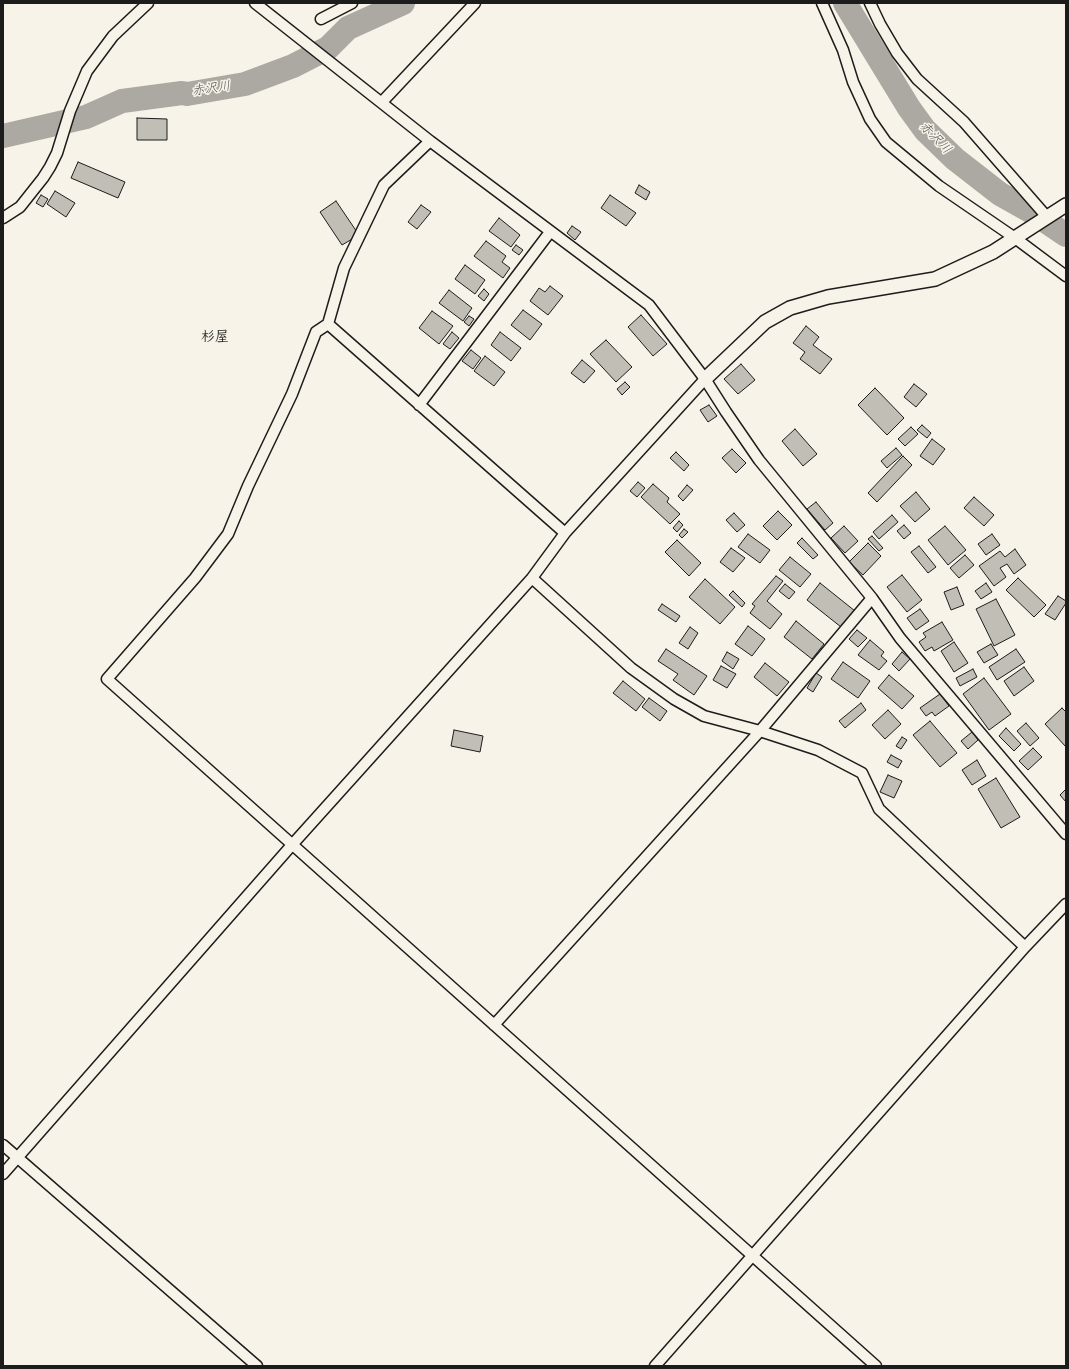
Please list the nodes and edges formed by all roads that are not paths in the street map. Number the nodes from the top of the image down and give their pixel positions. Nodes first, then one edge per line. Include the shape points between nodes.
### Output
1 (148, 3) edge
2 (255, 3) edge
3 (352, 3) edge
4 (475, 3) edge
5 (822, 3) edge
6 (870, 3) edge
7 (321, 19) dead end
8 (382, 102) junction
9 (430, 141) junction
10 (1066, 205) edge
11 (1047, 217) junction
12 (3, 218) edge
13 (550, 232) junction
14 (1019, 236) junction
15 (1066, 276) edge
16 (328, 324) junction
17 (705, 378) junction
18 (419, 404) junction
19 (565, 533) junction
20 (532, 578) junction
21 (872, 598) junction
22 (760, 731) junction
23 (1066, 834) edge
24 (291, 846) junction
25 (1066, 904) edge
26 (1025, 947) junction
27 (494, 1025) junction
28 (3, 1145) edge
29 (18, 1158) junction
30 (3, 1174) edge
31 (752, 1255) junction
32 (257, 1366) edge
33 (655, 1366) edge
34 (876, 1366) edge

1 - 12 street via 113,36 87,71 70,111 57,153 47,173 20,207
2 - 8 street
3 - 7 street
4 - 8 street
5 - 14 street via 870,119 886,142 939,186
6 - 11 street via 897,53 917,79 964,122
8 - 9 street
9 - 13 street
9 - 16 street via 384,185 344,268
10 - 11 street
11 - 14 street
13 - 17 street via 649,305
13 - 18 street
14 - 15 street
14 - 17 street via 993,252 935,279 828,297 790,308 764,322
16 - 18 street
16 - 24 street via 316,332 292,394 228,534 195,578 107,679
17 - 19 street
17 - 21 street via 759,460
18 - 19 street
19 - 20 street
20 - 22 street via 631,668 674,699 704,716
20 - 24 street
21 - 22 street
21 - 23 street via 900,638
22 - 26 street via 818,750 862,773 879,809
22 - 27 street
24 - 27 street
24 - 29 street
25 - 26 street
26 - 31 street
27 - 31 street
28 - 29 street
29 - 30 street
29 - 32 street
31 - 33 street
31 - 34 street

